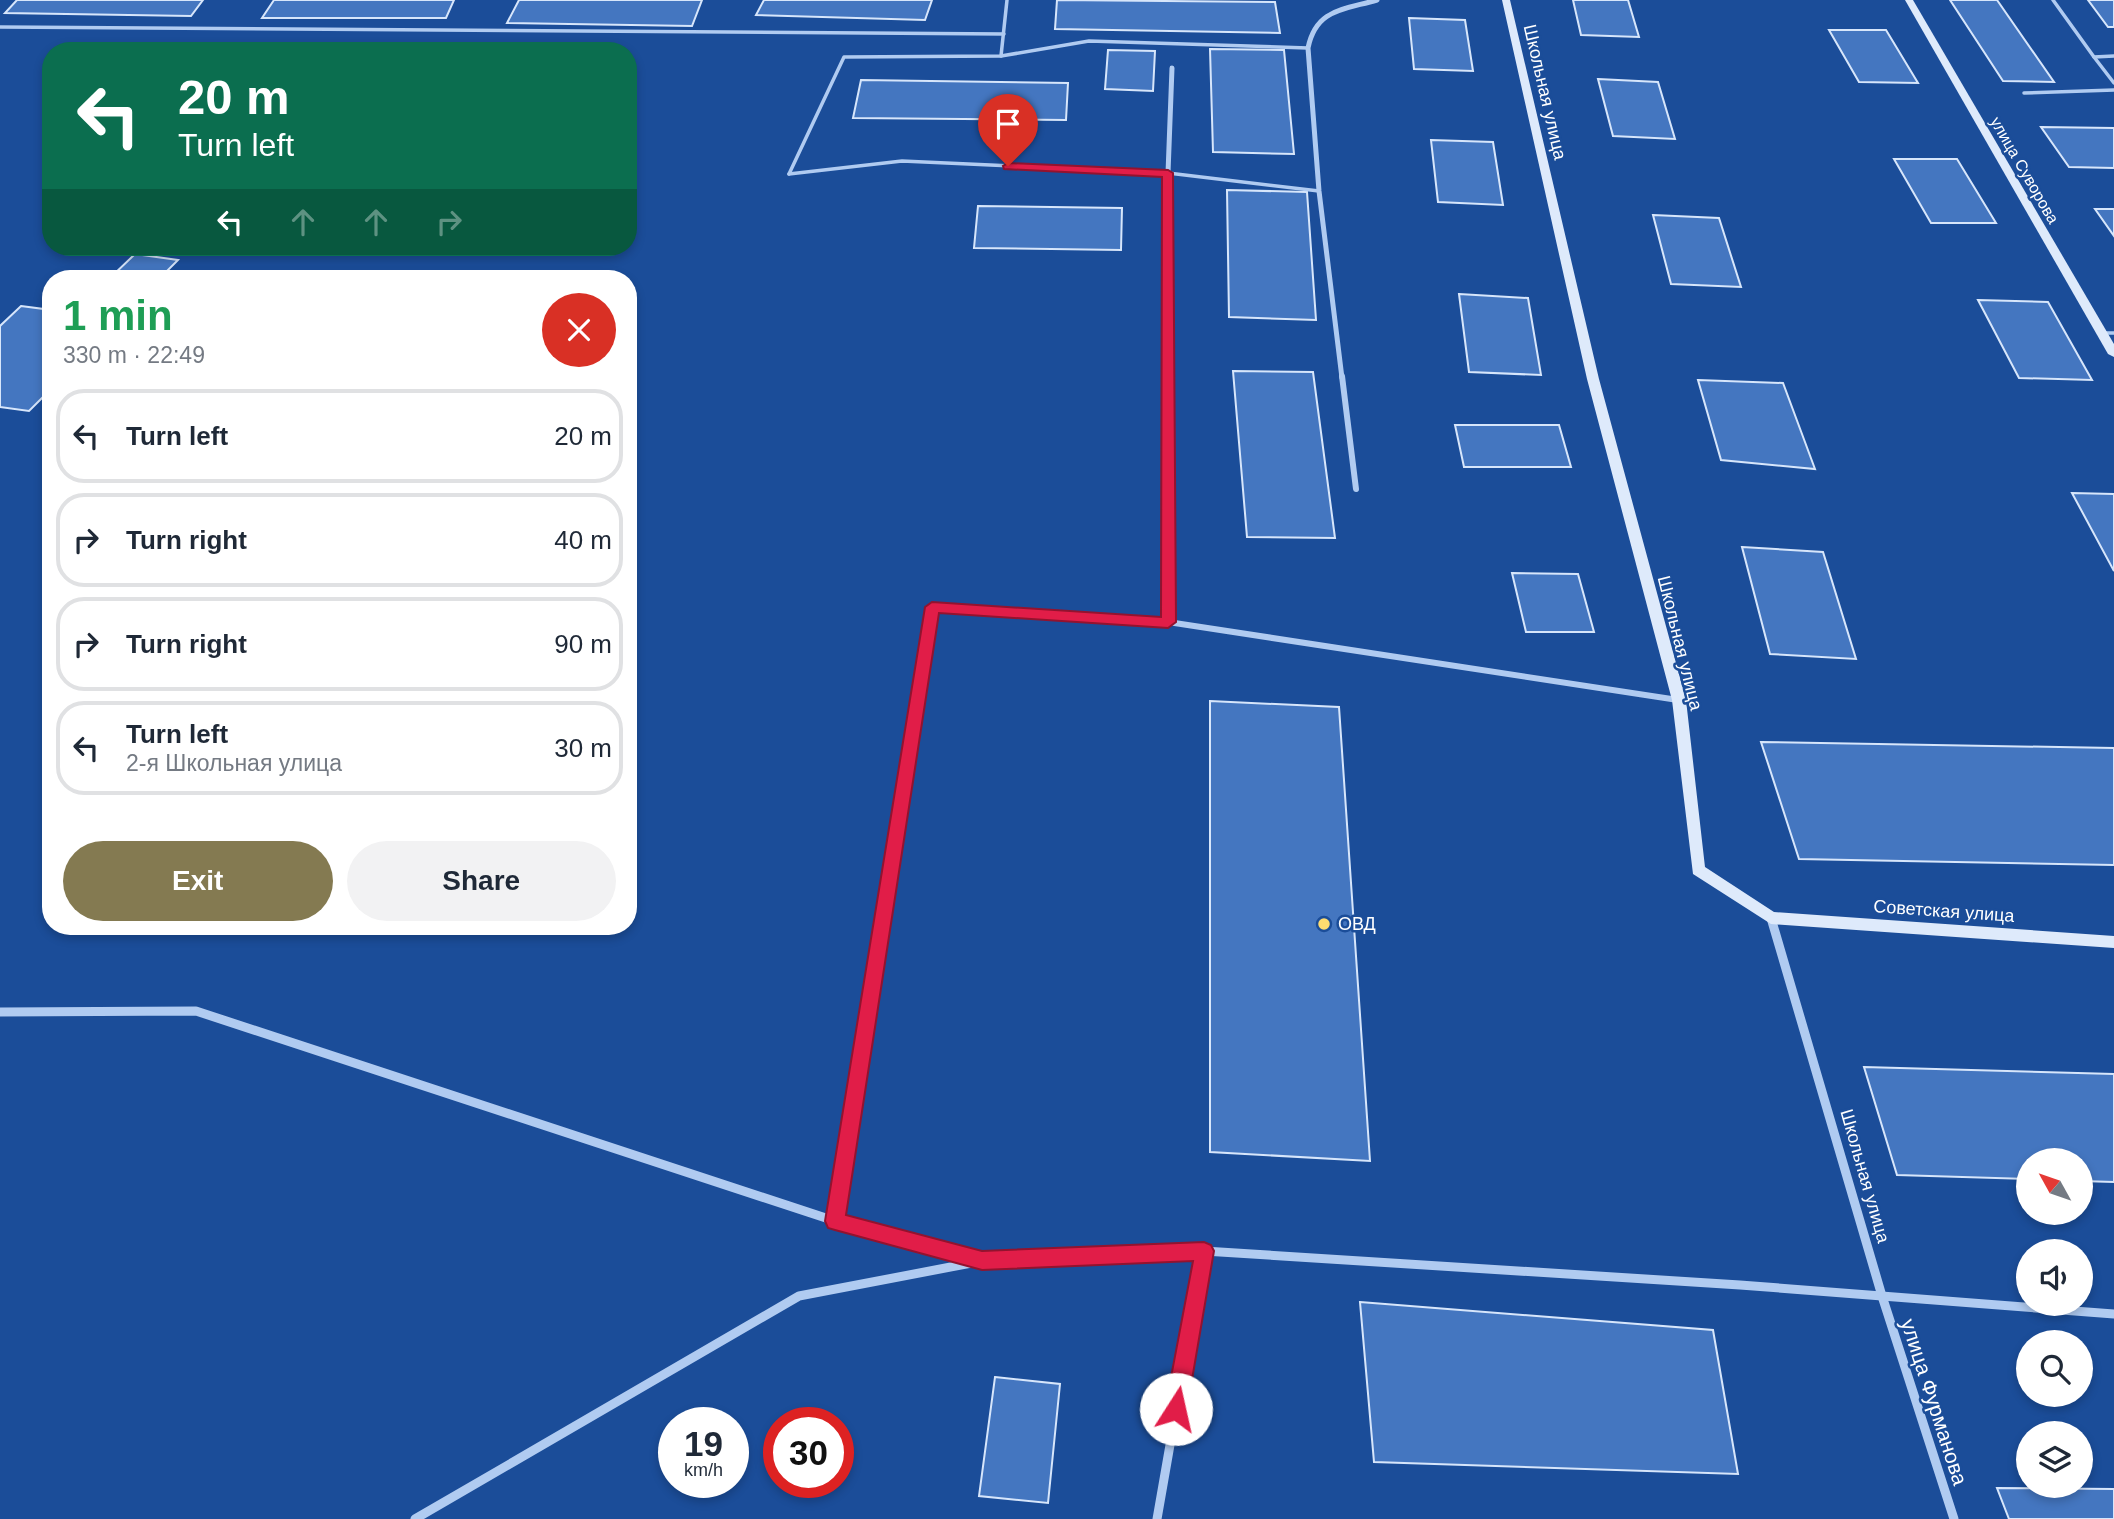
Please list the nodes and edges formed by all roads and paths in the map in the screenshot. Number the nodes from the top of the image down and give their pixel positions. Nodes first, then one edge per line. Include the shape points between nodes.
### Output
1 (1007, 0) edge
2 (1377, 0) edge
3 (1506, 0) edge
4 (1909, 0) edge
5 (2053, 0) edge
6 (0, 27) edge
7 (1004, 34) junction
8 (1308, 48) junction
9 (1001, 56) junction
10 (2094, 57) junction
11 (2114, 57) edge
12 (1172, 68) dead end
13 (2114, 83) edge
14 (2114, 90) edge
15 (2024, 93) dead end
16 (1168, 173) junction
17 (1320, 191) junction
18 (2101, 333) junction
19 (2114, 333) edge
20 (2114, 354) edge
21 (1356, 489) dead end
22 (1168, 622) junction
23 (1679, 700) junction
24 (1770, 918) junction
25 (2114, 942) edge
26 (0, 1012) edge
27 (835, 1221) junction
28 (1204, 1251) junction
29 (982, 1261) junction
30 (1882, 1296) junction
31 (2114, 1314) edge
32 (415, 1519) edge
33 (1157, 1519) edge
34 (1954, 1519) edge

1 - 7 lane
2 - 8 street via 1328,14 1312,28
3 - 23 street, Школьная улица via 1593,379
4 - 18 street, улица Суворова
5 - 10 lane
6 - 7 lane
7 - 9 lane
8 - 9 lane via 1089,41
8 - 17 street
9 - 16 lane via 844,57 789,174 902,161
10 - 11 lane
10 - 13 lane
12 - 16 street
14 - 15 lane
16 - 17 lane
16 - 22 street
17 - 21 street
18 - 19 lane
18 - 20 street, улица Суворова
22 - 23 street
22 - 27 lane via 932,607
23 - 24 street, Школьная улица via 1698,870
24 - 25 street, Советская улица
24 - 30 street, Школьная улица
26 - 27 street via 196,1011
27 - 29 street
28 - 29 street
28 - 30 street
28 - 33 street
29 - 32 street via 799,1296
30 - 31 street
30 - 34 street, улица Фурманова

